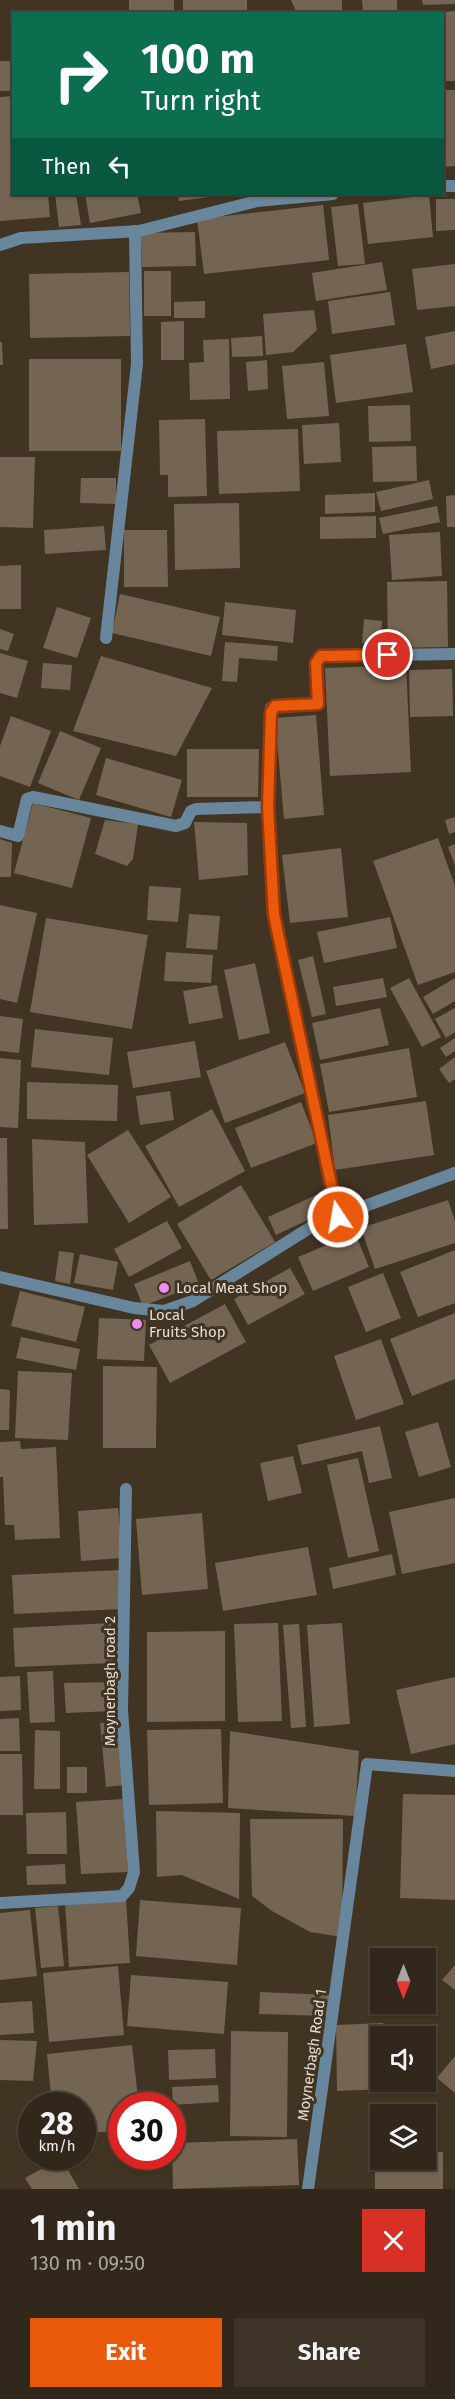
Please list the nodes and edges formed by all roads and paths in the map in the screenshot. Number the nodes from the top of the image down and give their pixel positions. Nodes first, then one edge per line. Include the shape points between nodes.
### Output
1 (322, 195) edge
2 (135, 231) junction
3 (0, 245) edge
4 (106, 638) dead end
5 (455, 654) edge
6 (268, 807) junction
7 (0, 831) edge
8 (455, 1173) edge
9 (338, 1217) junction
10 (0, 1277) edge
11 (126, 1489) dead end
12 (455, 1771) edge
13 (0, 1903) edge
14 (308, 2189) edge

1 - 2 street via 257,201
2 - 3 street via 21,238
2 - 4 street via 137,364
5 - 6 street via 317,658 318,704 271,708
6 - 7 street via 196,809 185,823 176,826 33,797 27,799 18,836
6 - 9 street via 274,915
8 - 9 street
9 - 10 street via 316,1224 193,1301 164,1311 134,1308
11 - 13 street, Moynerbagh road 2 via 122,1710 134,1872 122,1896
12 - 14 street, Moynerbagh Road 1 via 367,1764

